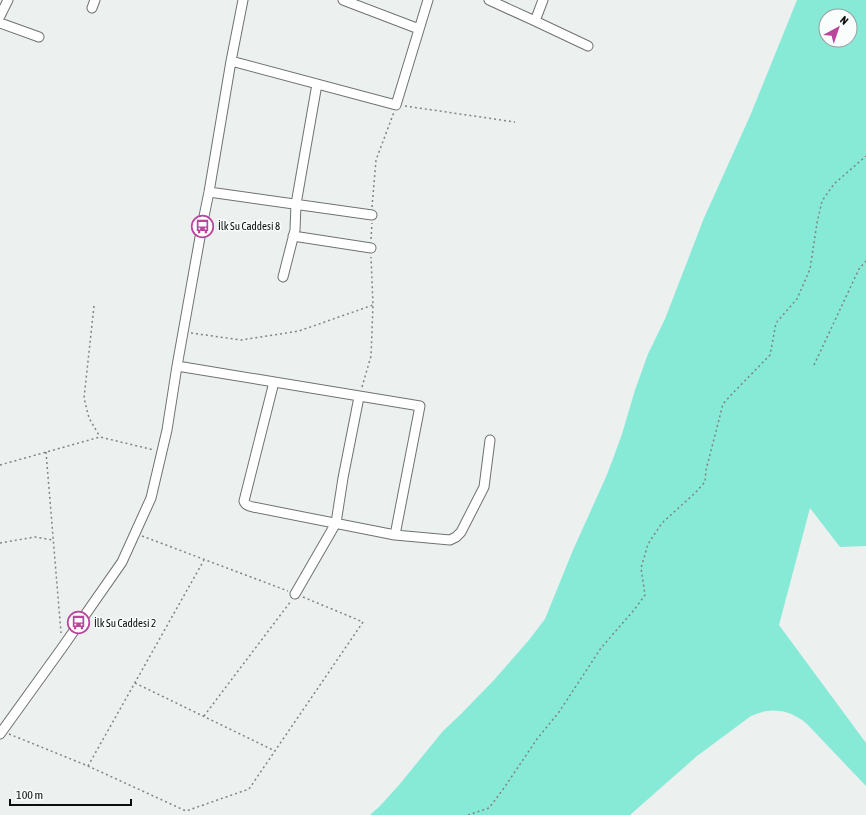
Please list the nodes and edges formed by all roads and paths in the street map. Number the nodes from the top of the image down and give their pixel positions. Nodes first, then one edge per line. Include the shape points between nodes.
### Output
1 (8, 0) edge
2 (243, 0) edge
3 (343, 0) edge
4 (428, 0) edge
5 (489, 0) edge
6 (543, 0) edge
7 (507, 4) edge
8 (0, 16) edge
9 (535, 21) junction
10 (0, 23) edge
11 (419, 29) junction
12 (39, 37) dead end
13 (588, 46) dead end
14 (231, 61) junction
15 (317, 84) junction
16 (396, 105) junction
17 (515, 122) dead end
18 (866, 156) edge
19 (209, 192) junction
20 (296, 204) junction
21 (372, 215) junction
22 (293, 236) junction
23 (371, 248) junction
24 (866, 261) edge
25 (283, 277) dead end
26 (373, 305) junction
27 (94, 306) dead end
28 (183, 331) junction
29 (814, 365) dead end
30 (177, 366) junction
31 (274, 382) junction
32 (359, 397) junction
33 (100, 437) junction
34 (490, 440) dead end
35 (162, 451) junction
36 (46, 452) junction
37 (0, 464) edge
38 (336, 523) junction
39 (135, 533) junction
40 (395, 534) junction
41 (53, 540) junction
42 (0, 543) edge
43 (204, 560) junction
44 (295, 594) junction
45 (61, 632) dead end
46 (135, 683) junction
47 (204, 716) junction
48 (1, 733) edge
49 (275, 750) junction
50 (88, 766) junction
51 (468, 815) edge

1 - 8 street
2 - 14 street
3 - 11 street
4 - 11 street
5 - 7 street
6 - 9 street
7 - 9 street
9 - 13 street
10 - 12 street
11 - 16 street
14 - 15 street
14 - 19 street
15 - 16 street
15 - 20 street
16 - 17 path
16 - 21 path via 376,160
18 - 51 path via 834,184 822,201 810,269 796,299 776,323 770,355 723,404 705,482 662,522 648,544 641,568 645,595 601,648 559,712 489,808
19 - 20 street
19 - 28 street
20 - 21 street
20 - 22 street
21 - 23 path
22 - 23 street
22 - 25 street
23 - 26 path
24 - 29 path via 859,269
26 - 28 path via 299,331 241,340
26 - 32 path via 371,356
27 - 33 path via 84,398 89,418
28 - 30 street
30 - 31 street
30 - 35 street
31 - 32 street
31 - 38 street via 244,501 253,507
32 - 38 street
32 - 40 street via 420,406
33 - 35 path
33 - 36 path
34 - 40 street via 484,487 456,537 450,540
35 - 39 street via 151,498
36 - 37 path
36 - 41 path
38 - 40 street
38 - 44 street
39 - 43 path
39 - 48 street via 122,562
41 - 42 path via 35,537
41 - 45 path
43 - 44 path
43 - 46 path
44 - 47 path
44 - 49 path via 362,622
46 - 47 path
46 - 50 path
47 - 49 path
48 - 50 path
49 - 50 path via 249,789 186,811

